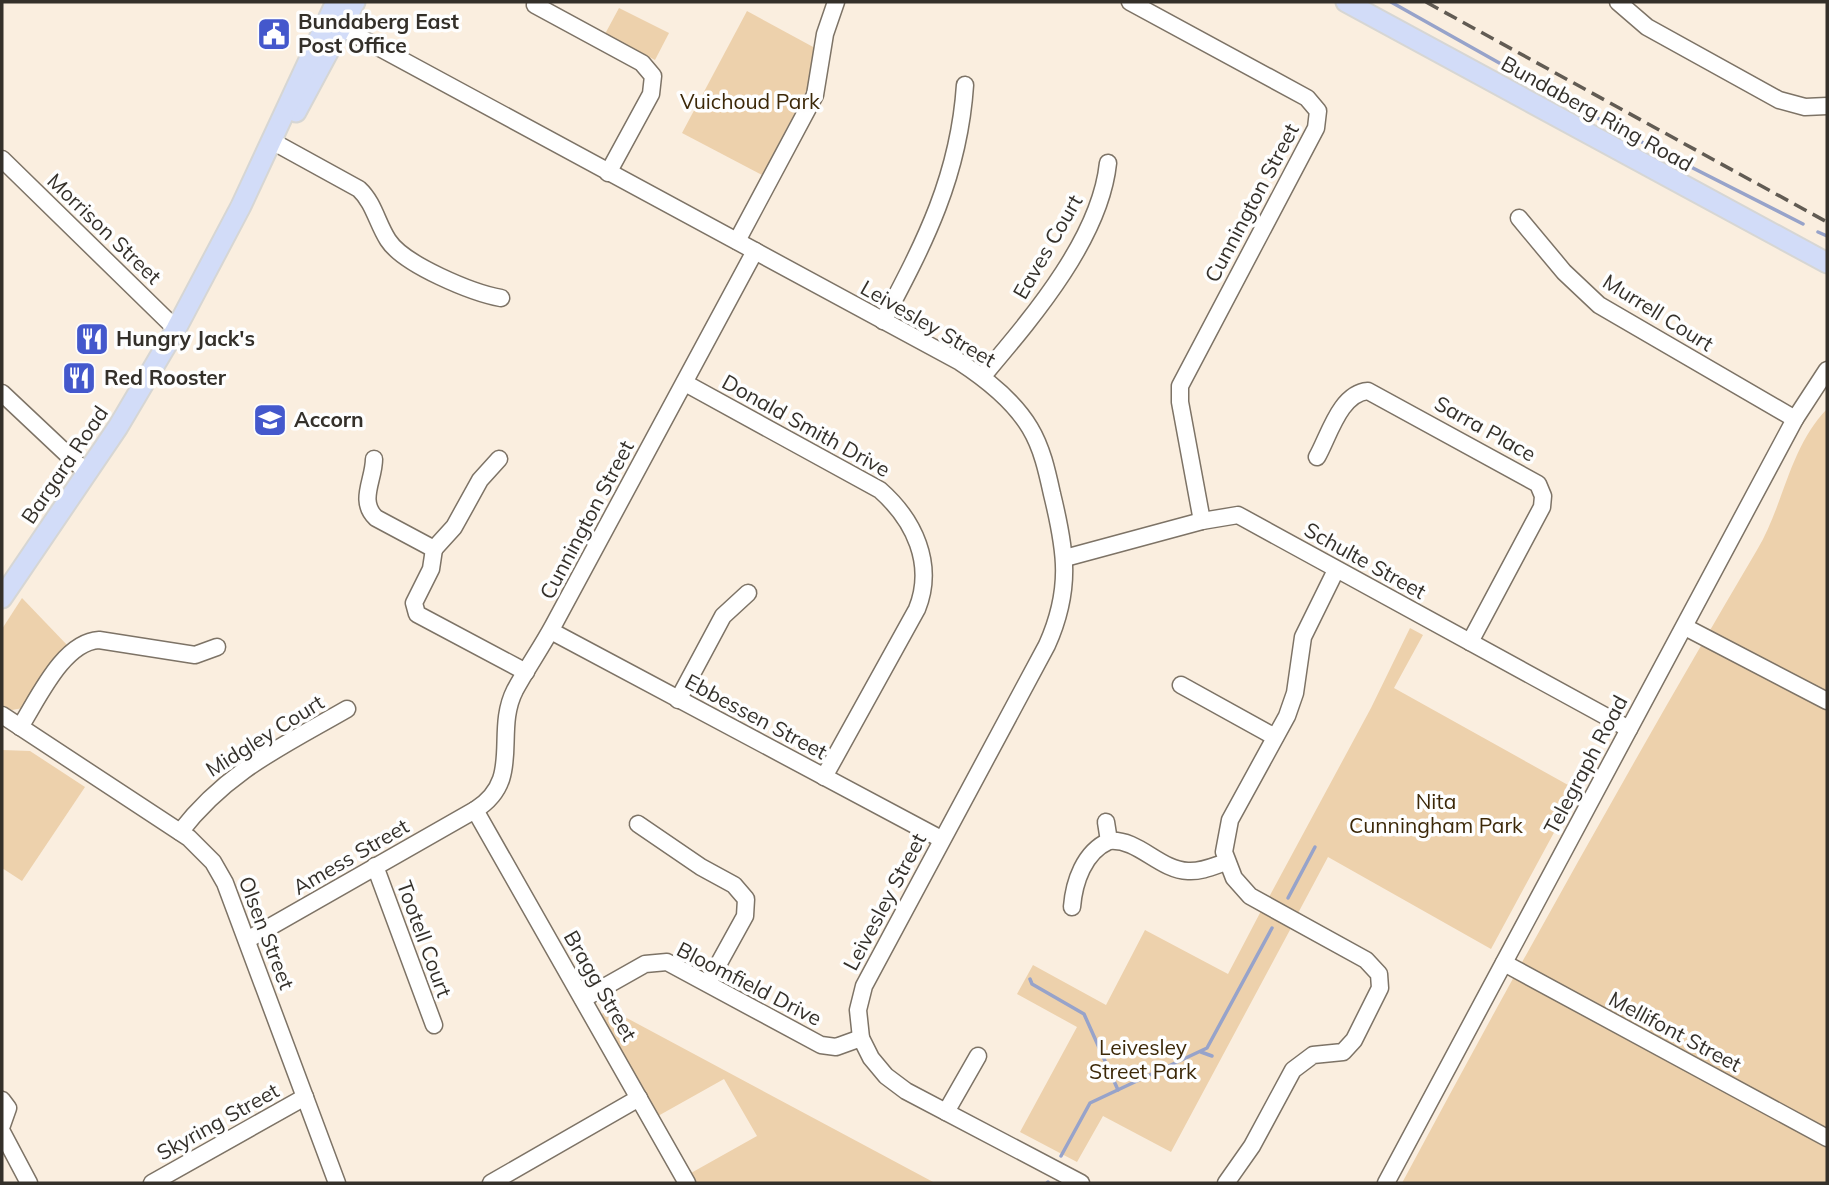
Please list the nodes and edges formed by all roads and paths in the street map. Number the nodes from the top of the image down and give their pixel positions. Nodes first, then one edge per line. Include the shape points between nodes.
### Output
1 (355, 2) edge
2 (836, 2) edge
3 (1130, 2) edge
4 (1346, 2) edge
5 (1618, 2) edge
6 (535, 5) dead end
7 (334, 16) edge
8 (965, 85) dead end
9 (1827, 106) edge
10 (275, 143) junction
11 (2, 159) edge
12 (1108, 163) dead end
13 (608, 173) junction
14 (1519, 218) dead end
15 (737, 241) junction
16 (755, 251) junction
17 (1827, 264) edge
18 (501, 298) dead end
19 (883, 321) junction
20 (176, 329) junction
21 (1827, 370) edge
22 (982, 377) junction
23 (685, 383) junction
24 (2, 393) edge
25 (1795, 419) junction
26 (1317, 457) dead end
27 (374, 459) dead end
28 (499, 459) dead end
29 (87, 473) junction
30 (1202, 521) junction
31 (434, 549) junction
32 (1065, 558) junction
33 (1336, 570) junction
34 (748, 593) dead end
35 (2, 598) edge
36 (1685, 627) junction
37 (551, 631) junction
38 (1470, 642) junction
39 (217, 647) dead end
40 (526, 672) junction
41 (1181, 685) dead end
42 (678, 700) junction
43 (1827, 701) edge
44 (347, 709) dead end
45 (2, 715) edge
46 (20, 727) junction
47 (1629, 729) junction
48 (1275, 737) junction
49 (824, 777) junction
50 (475, 810) junction
51 (1106, 822) dead end
52 (638, 824) dead end
53 (180, 832) junction
54 (941, 839) junction
55 (1109, 841) junction
56 (1226, 862) junction
57 (375, 866) junction
58 (1072, 907) dead end
59 (247, 940) junction
60 (1504, 963) junction
61 (708, 983) junction
62 (583, 999) junction
63 (434, 1025) dead end
64 (861, 1038) junction
65 (978, 1056) dead end
66 (305, 1097) junction
67 (639, 1098) junction
68 (2, 1100) edge
69 (946, 1112) junction
70 (2, 1125) edge
71 (2, 1132) edge
72 (1827, 1138) edge
73 (181, 1176) edge
74 (29, 1183) edge
75 (152, 1183) edge
76 (337, 1183) edge
77 (491, 1183) edge
78 (687, 1183) edge
79 (1081, 1183) edge
80 (1226, 1183) edge
81 (1386, 1183) edge

1 - 7 main road, Bargara Road
2 - 15 street via 825,34 815,95
3 - 30 street, Cunnington Street via 1323,110 1182,376 1180,402
4 - 17 main road, Bundaberg Ring Road
5 - 9 street via 1647,27 1779,100 1805,107
6 - 13 street via 642,63 653,76 651,94
7 - 10 main road, Bargara Road
7 - 13 street, Leivesley Street
8 - 19 street via 950,176 925,242
10 - 18 street via 359,189 399,252 469,291
10 - 20 main road, Bargara Road
11 - 20 street, Morrison Street
12 - 22 street, Eaves Court via 1101,198 1051,292
13 - 15 street, Leivesley Street
14 - 25 street, Murrell Court via 1564,272 1600,305
15 - 16 street, Leivesley Street
16 - 19 street, Leivesley Street
16 - 23 street, Cunnington Street
19 - 22 street, Leivesley Street
20 - 29 main road, Bargara Road
21 - 25 street, Telegraph Road
22 - 32 street, Leivesley Street via 1012,404 1035,436
23 - 37 street, Cunnington Street
23 - 49 street, Donald Smith Drive via 880,490 905,516 915,535 923,571 921,597
24 - 29 street
25 - 36 street, Telegraph Road
26 - 38 street, Sarra Place via 1345,404 1359,388 1530,477 1545,491 1540,511
27 - 31 street via 366,499 369,510
28 - 31 street
29 - 35 main road, Bargara Road
30 - 32 street, Schulte Street
30 - 33 street, Schulte Street via 1238,515
31 - 40 street via 431,569 414,603 417,614
32 - 54 street, Leivesley Street via 1063,597 1054,629
33 - 38 street, Schulte Street
33 - 48 street via 1303,637 1295,693
34 - 42 street via 723,616
36 - 43 street
36 - 47 street, Telegraph Road
37 - 40 street, Cunnington Street
37 - 42 street, Ebbessen Street
38 - 47 street, Schulte Street
39 - 46 street via 195,655 99,640 85,642 66,656
40 - 50 street, Cunnington Street via 508,712 502,779 492,797
41 - 48 street
42 - 49 street, Ebbessen Street
44 - 53 street, Midgley Court via 234,775 208,797
45 - 46 street, Olsen Street
46 - 53 street, Olsen Street
47 - 60 street, Telegraph Road
48 - 56 street via 1230,820
49 - 54 street, Ebbessen Street
50 - 57 street, Amess Street
50 - 62 street, Bragg Street
51 - 55 street
52 - 61 street via 751,897
53 - 59 street, Olsen Street via 197,844 219,872
54 - 64 street, Leivesley Street via 864,986 858,1010
55 - 56 street via 1123,841 1185,872
55 - 58 street via 1089,857 1074,888
56 - 80 street via 1250,896 1387,975 1349,1047 1336,1055 1312,1055 1293,1069 1252,1146
57 - 59 street, Amess Street
57 - 63 street, Tootell Court
59 - 66 street, Olsen Street
60 - 72 street, Mellifont Street
60 - 81 street, Telegraph Road
61 - 62 street, Bloomfield Drive via 667,962 652,962
61 - 64 street, Bloomfield Drive via 826,1046
62 - 67 street, Bragg Street
64 - 69 street, Leivesley Street via 886,1076
65 - 69 street
66 - 73 street, Skyring Street
66 - 76 street, Olsen Street
67 - 77 street
67 - 78 street, Bragg Street
68 - 70 street via 8,1108
69 - 79 street, Leivesley Street
71 - 74 street
73 - 75 street, Skyring Street

